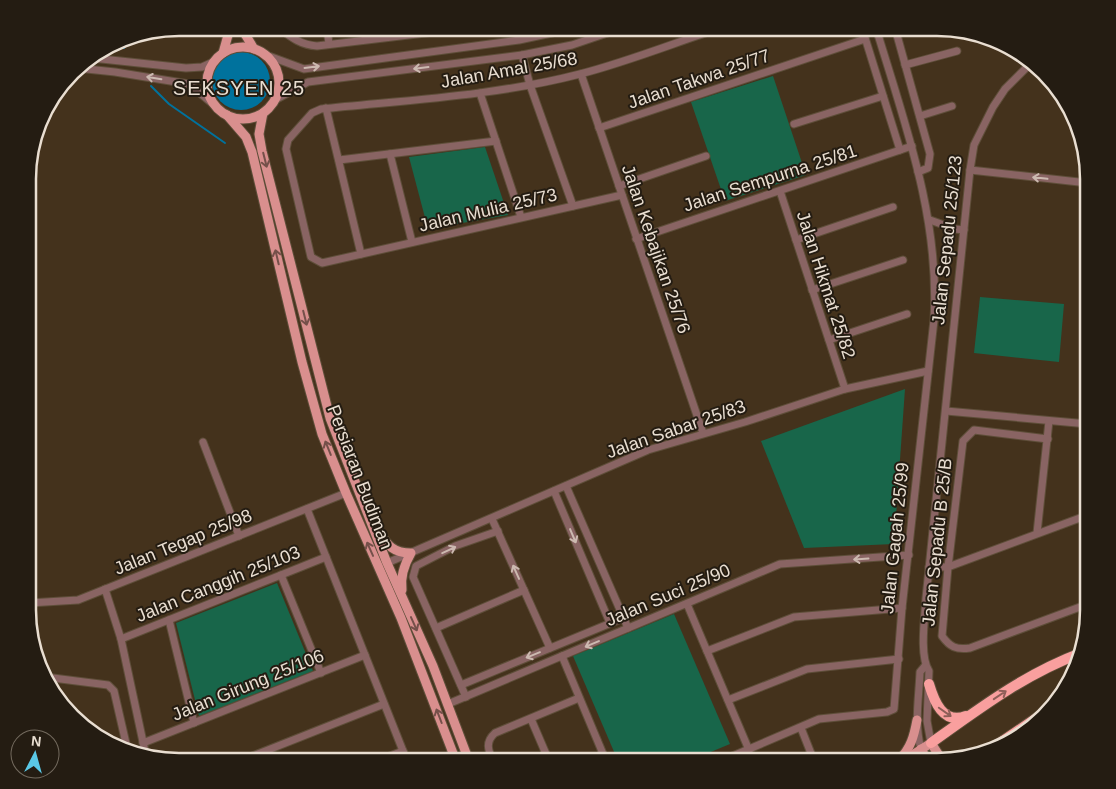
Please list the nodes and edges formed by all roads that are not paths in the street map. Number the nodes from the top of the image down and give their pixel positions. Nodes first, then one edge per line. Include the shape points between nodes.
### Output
1 (228, 36) edge
2 (246, 36) edge
3 (290, 36) edge
4 (328, 36) edge
5 (396, 36) edge
6 (535, 36) edge
7 (597, 37) edge
8 (694, 37) edge
9 (879, 37) edge
10 (897, 37) edge
11 (865, 39) joint
12 (329, 44) junction
13 (254, 49) junction
14 (957, 51) dead end
15 (223, 53) junction
16 (266, 55) junction
17 (522, 55) junction
18 (102, 59) edge
19 (214, 62) junction
20 (905, 65) junction
21 (1026, 68) edge
22 (88, 69) edge
23 (580, 74) junction
24 (530, 85) junction
25 (480, 93) junction
26 (883, 96) junction
27 (275, 100) junction
28 (213, 104) junction
29 (952, 106) dead end
30 (326, 108) junction
31 (263, 113) junction
32 (226, 115) junction
33 (920, 116) junction
34 (794, 124) dead end
35 (599, 128) junction
36 (496, 141) junction
37 (912, 146) junction
38 (900, 150) junction
39 (390, 154) junction
40 (706, 156) dead end
41 (339, 160) junction
42 (970, 170) junction
43 (918, 172) junction
44 (1079, 182) edge
45 (619, 186) junction
46 (780, 191) junction
47 (622, 195) junction
48 (573, 206) junction
49 (893, 207) dead end
50 (520, 218) junction
51 (930, 220) junction
52 (964, 230) junction
53 (636, 238) junction
54 (796, 240) junction
55 (412, 242) junction
56 (361, 254) junction
57 (903, 260) dead end
58 (812, 290) junction
59 (907, 314) dead end
60 (829, 340) junction
61 (928, 371) junction
62 (845, 389) junction
63 (946, 411) junction
64 (330, 418) junction
65 (1050, 421) junction
66 (1079, 423) edge
67 (703, 434) junction
68 (1048, 439) junction
69 (203, 442) dead end
70 (566, 486) junction
71 (554, 491) junction
72 (346, 494) junction
73 (307, 509) junction
74 (1079, 518) edge
75 (492, 519) junction
76 (370, 522) junction
77 (498, 531) junction
78 (1037, 533) junction
79 (240, 536) junction
80 (410, 553) junction
81 (909, 555) junction
82 (326, 556) junction
83 (387, 563) junction
84 (929, 567) junction
85 (948, 567) junction
86 (281, 575) junction
87 (105, 590) junction
88 (524, 590) junction
89 (37, 603) edge
90 (405, 604) junction
91 (687, 604) junction
92 (1079, 607) edge
93 (902, 608) junction
94 (401, 618) junction
95 (624, 618) junction
96 (169, 620) junction
97 (610, 623) junction
98 (436, 628) junction
99 (628, 628) junction
100 (121, 639) junction
101 (550, 648) junction
102 (707, 651) junction
103 (365, 655) junction
104 (562, 656) junction
105 (1072, 657) edge
106 (899, 659) junction
107 (925, 666) junction
108 (321, 673) junction
109 (54, 678) edge
110 (929, 684) junction
111 (461, 685) junction
112 (466, 697) junction
113 (579, 698) junction
114 (728, 700) junction
115 (384, 704) junction
116 (448, 704) junction
117 (976, 712) junction
118 (531, 719) junction
119 (918, 720) junction
120 (194, 723) junction
121 (801, 728) junction
122 (126, 742) edge
123 (931, 742) junction
124 (143, 743) junction
125 (144, 748) edge
126 (921, 749) junction
127 (749, 750) junction
128 (403, 751) joint
129 (262, 752) edge
130 (399, 752) edge
131 (453, 752) edge
132 (467, 752) edge
133 (489, 752) edge
134 (545, 752) edge
135 (602, 753) edge
136 (742, 753) edge
137 (810, 753) edge
138 (905, 753) edge
139 (915, 753) edge
140 (926, 753) edge
141 (933, 753) edge

1 - 15 main road
2 - 13 main road
3 - 12 street via 306,45
4 - 12 street
5 - 12 street
16 -> 6 street via 304,69
7 - 17 street
8 - 23 street, Jalan Amal 25/68
9 - 37 street, Jalan Gagah 25/99
10 - 20 street
11 - 26 street
11 - 35 street, Jalan Takwa 25/77
13 - 15 main road via 233,48
13 - 16 main road
14 - 20 street
15 - 19 main road
16 - 27 main road via 278,76
17 - 24 street
17 -> 27 street via 308,82
18 - 19 street via 186,68
19 - 28 main road via 206,83
20 - 33 street
21 - 42 street, Jalan Sepadu 25/123 via 992,107 974,144
28 -> 22 street via 189,84
23 - 24 street, Jalan Amal 25/68
23 - 35 street, Jalan Kebajikan 25/76
24 - 25 street, Jalan Amal 25/68
24 - 48 street
25 - 30 street, Jalan Amal 25/68
25 - 36 street
26 - 34 street
26 - 38 street
27 - 31 main road
28 - 32 main road
29 - 33 street
30 - 41 street
30 - 56 street, Jalan Mulia 25/73 via 312,113 288,140 286,149 311,257 322,263
31 - 32 main road via 245,119
31 -> 64 main road, Persiaran Budiman via 259,134 262,152
72 -> 32 main road, Persiaran Budiman via 322,434 302,362 252,152 246,137
33 - 43 street via 930,161 928,168
35 - 45 street, Jalan Kebajikan 25/76
36 - 39 street
36 - 50 street
37 - 38 street, Jalan Sempurna 25/81
37 - 43 street, Jalan Gagah 25/99
38 - 46 street, Jalan Sempurna 25/81
39 - 41 street
39 - 55 street
40 - 45 street
41 - 56 street
44 -> 42 street
42 - 52 street, Jalan Sepadu 25/123
43 - 51 street, Jalan Gagah 25/99
45 - 47 street, Jalan Kebajikan 25/76
46 - 53 street, Jalan Sempurna 25/81
46 - 54 street, Jalan Hikmat 25/82
47 - 48 street, Jalan Mulia 25/73
47 - 53 street, Jalan Kebajikan 25/76
48 - 50 street, Jalan Mulia 25/73
49 - 54 street
50 - 55 street, Jalan Mulia 25/73
51 - 52 street
51 - 61 street, Jalan Gagah 25/99 via 936,288
52 - 63 street, Jalan Sepadu 25/123
53 - 67 street, Jalan Kebajikan 25/76
54 - 58 street, Jalan Hikmat 25/82
55 - 56 street, Jalan Mulia 25/73
57 - 58 street
58 - 60 street, Jalan Hikmat 25/82
59 - 60 street
60 - 62 street, Jalan Hikmat 25/82
61 - 62 street, Jalan Sabar 25/83
61 - 81 street, Jalan Gagah 25/99
62 - 67 street, Jalan Sabar 25/83
63 - 65 street
63 - 84 street, Jalan Sepadu 25/123
64 - 72 main road via 348,482
64 - 76 main road, Persiaran Budiman
65 - 66 street
65 - 68 street
67 - 70 street, Jalan Sabar 25/83 via 648,450
68 - 78 street
68 - 85 street, Jalan Sepadu B 25/B via 974,430 963,440
69 - 79 street
70 - 71 street, Jalan Sabar 25/83
70 - 95 street
71 - 75 street, Jalan Sabar 25/83
71 -> 97 street
72 - 73 street, Jalan Tegap 25/98
94 -> 72 main road, Persiaran Budiman
73 - 79 street, Jalan Tegap 25/98
73 - 82 street
74 - 78 street
75 - 77 street
75 - 80 street, Jalan Sabar 25/83
76 - 80 main road via 393,549 399,553
76 - 83 main road, Persiaran Budiman
88 -> 77 street
98 -> 77 street via 413,577 416,566 455,546
78 - 85 street
79 - 87 street, Jalan Tegap 25/98
80 - 83 street, Jalan Sabar 25/83
80 - 90 main road via 402,569
81 -> 91 street, Jalan Suci 25/90 via 780,564
81 - 93 street, Jalan Gagah 25/99
82 - 86 street, Jalan Canggih 25/103
82 - 103 street
83 - 90 main road, Persiaran Budiman
83 - 94 main road via 384,570
84 - 85 street
84 - 107 street, Jalan Sepadu 25/123
85 - 92 street, Jalan Sepadu B 25/B via 942,636 952,647 970,648
86 - 96 street, Jalan Canggih 25/103
86 - 108 street
87 - 89 street, Jalan Tegap 25/98 via 78,600
87 - 100 street
88 - 98 street
88 - 101 street
90 -> 116 main road, Persiaran Budiman
91 - 99 street, Jalan Suci 25/90
91 - 102 street
93 - 102 street via 794,617
93 - 106 street, Jalan Gagah 25/99
131 -> 94 main road, Persiaran Budiman
95 - 97 street
95 - 99 street
96 - 100 street, Jalan Canggih 25/103
96 - 120 street
97 - 101 street
98 - 111 street
99 -> 104 street, Jalan Suci 25/90
100 - 124 street
101 -> 111 street
102 - 114 street
103 - 108 street, Jalan Girung 25/106
103 - 115 street
104 - 112 street, Jalan Suci 25/90
104 - 113 street
117 -> 105 highway via 1025,678
106 - 114 street via 807,669
106 - 121 street, Jalan Gagah 25/99 via 894,710 819,719
107 - 110 street, Jalan Sepadu 25/123
107 - 119 street, Jalan Sepadu 25/123 via 920,672
108 - 120 street, Jalan Girung 25/106
109 - 122 street via 108,686 114,691
110 -> 117 highway via 934,700 946,715 954,718
110 - 123 street, Jalan Sepadu 25/123 via 927,721
111 - 112 street
112 - 116 street, Jalan Suci 25/90
113 - 118 street
113 - 135 street
114 - 127 street
115 - 128 street
115 - 129 street
116 - 132 main road, Persiaran Budiman
117 - 123 highway
118 - 133 street via 495,733 487,747
118 - 134 street
119 - 126 street, Jalan Sepadu 25/123
119 - 138 main road via 914,739
120 - 124 street, Jalan Girung 25/106
121 - 127 street
121 - 137 street
123 - 126 main road
123 - 141 main road, Jalan Sepadu 25/123
124 - 125 street
126 - 139 main road
126 - 140 main road, Jalan Sepadu 25/123
127 - 136 street
128 - 130 street

